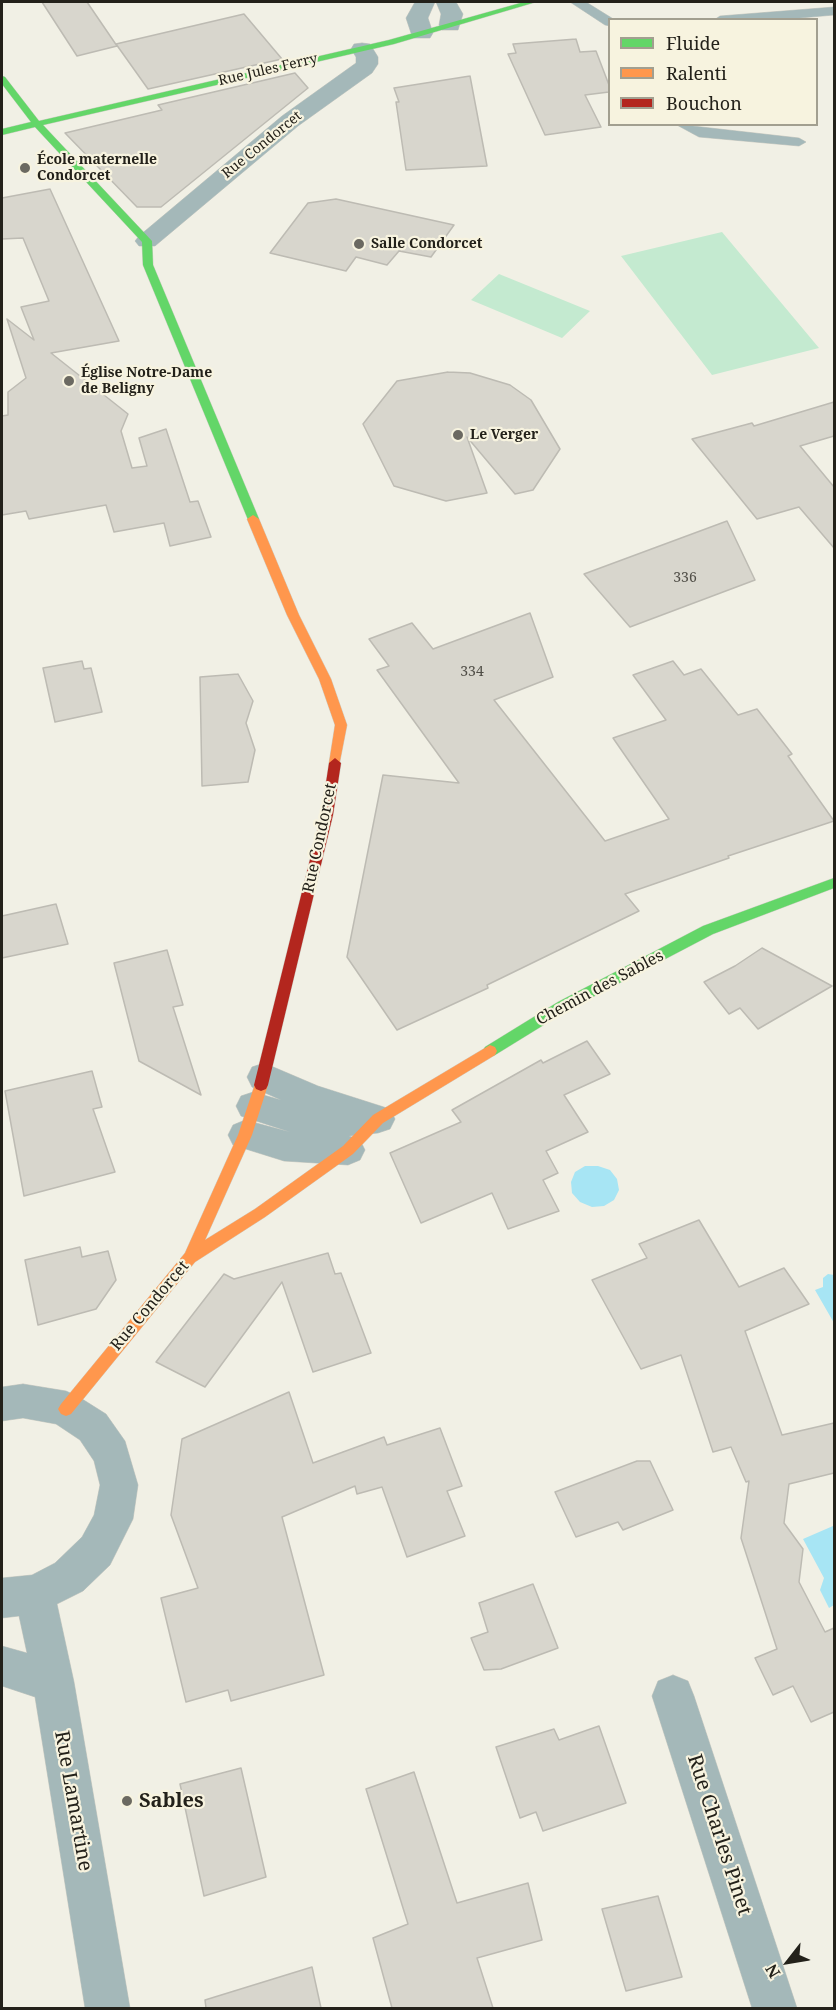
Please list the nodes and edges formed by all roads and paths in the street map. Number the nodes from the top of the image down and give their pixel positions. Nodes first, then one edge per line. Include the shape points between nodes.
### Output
1 (424, 2) edge
2 (446, 2) edge
3 (532, 2) edge
4 (577, 2) edge
5 (834, 11) edge
6 (745, 18) edge
7 (608, 21) edge
8 (450, 25) junction
9 (422, 33) junction
10 (362, 49) junction
11 (2, 79) edge
12 (37, 124) junction
13 (686, 126) edge
14 (2, 132) edge
15 (799, 142) dead end
16 (147, 241) junction
17 (834, 883) edge
18 (254, 1106) junction
19 (378, 1119) junction
20 (348, 1150) junction
21 (190, 1257) junction
22 (2, 1404) edge
23 (66, 1409) junction
24 (18, 1596) edge
25 (2, 1666) edge
26 (53, 1682) junction
27 (673, 1696) dead end
28 (108, 2008) edge
29 (775, 2008) edge

1 - 9 street via 417,18
2 - 8 street via 452,14
3 - 8 street, Rue Jules Ferry
4 - 7 lane
5 - 6 lane
8 - 9 street, Rue Jules Ferry
9 - 10 street, Rue Jules Ferry
10 - 12 street, Rue Jules Ferry
10 - 16 street, Rue Condorcet via 367,57 364,68 290,121
11 - 12 street
12 - 14 street, Rue Jules Ferry
12 - 16 street
13 - 15 lane via 699,133
16 - 18 street, Rue Condorcet via 148,265 292,615 325,679 341,725 327,815
17 - 19 street, Chemin des Sables via 708,930 563,1006
18 - 19 street, Chemin des Sables via 313,1124
18 - 20 street via 284,1146
18 - 21 street, Rue Condorcet
19 - 20 street, Chemin des Sables
20 - 21 street, Chemin des Sables
21 - 23 street, Rue Condorcet
22 - 23 street via 22,1401
23 - 24 street via 93,1427 111,1454 119,1485 113,1520 96,1551 69,1577
24 - 26 street, Rue Lamartine
25 - 26 street
26 - 28 street, Rue Lamartine
27 - 29 street, Rue Charles Pinet

